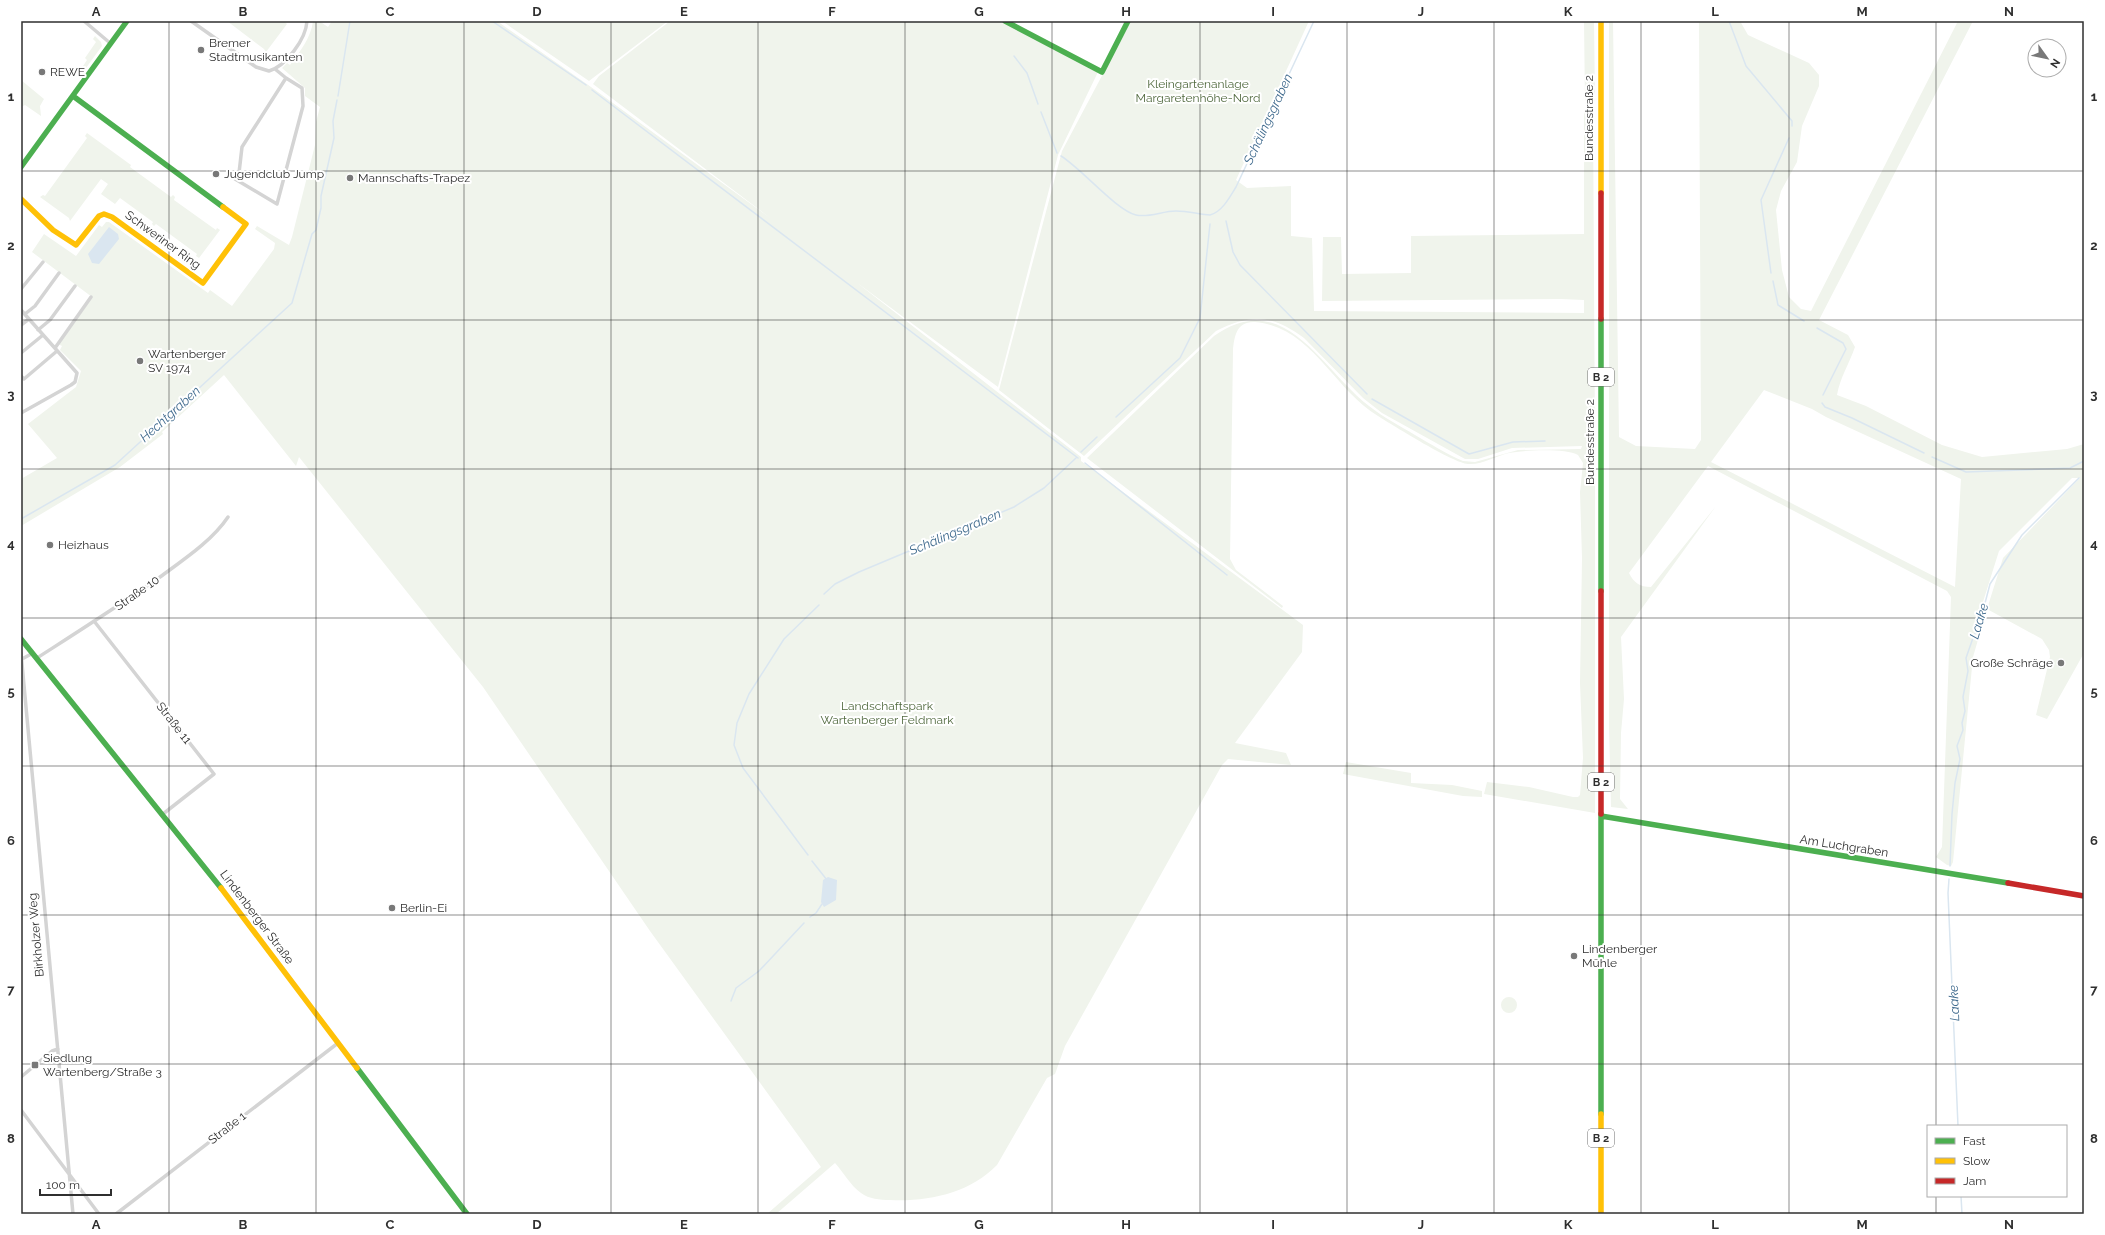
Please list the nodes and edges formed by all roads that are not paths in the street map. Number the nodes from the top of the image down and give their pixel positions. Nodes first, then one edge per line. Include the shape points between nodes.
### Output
1 (84, 21) edge
2 (127, 21) edge
3 (191, 21) edge
4 (308, 21) edge
5 (1005, 21) edge
6 (1128, 21) edge
7 (1601, 21) edge
8 (110, 44) junction
9 (276, 69) junction
10 (286, 78) junction
11 (73, 96) junction
12 (21, 167) edge
13 (21, 200) edge
14 (43, 262) dead end
15 (59, 273) dead end
16 (75, 286) dead end
17 (21, 289) edge
18 (91, 297) dead end
19 (21, 310) edge
20 (25, 314) junction
21 (29, 319) junction
22 (21, 325) edge
23 (38, 330) junction
24 (43, 335) junction
25 (56, 350) junction
26 (21, 353) edge
27 (21, 376) edge
28 (21, 413) edge
29 (228, 516) dead end
30 (94, 622) junction
31 (21, 640) edge
32 (21, 653) edge
33 (33, 653) junction
34 (38, 658) junction
35 (22, 659) edge
36 (163, 814) junction
37 (1601, 816) junction
38 (2084, 896) edge
39 (338, 1042) junction
40 (58, 1049) junction
41 (21, 1077) edge
42 (21, 1110) edge
43 (70, 1175) junction
44 (73, 1214) edge
45 (99, 1214) edge
46 (116, 1214) edge
47 (467, 1214) edge
48 (1601, 1214) edge

1 - 8 street
2 - 8 street
3 - 9 street via 256,67 269,71
4 - 9 street via 297,45
5 - 6 street via 1102,72
7 - 37 street, Bundesstraße 2 / B 2
8 - 11 street
9 - 10 street
10 - 10 street via 302,88 303,106 277,204 236,179 242,147
11 - 12 street
11 - 13 street, Schweriner Ring via 246,224 203,283 112,216 100,216 76,245 53,230
14 - 17 street
15 - 20 street via 35,306
16 - 23 street via 50,320
18 - 25 street
19 - 20 street
20 - 21 street
21 - 22 street
21 - 23 street
23 - 24 street
24 - 25 street
24 - 26 street
25 - 27 street via 24,379
25 - 28 street via 77,371 75,382
29 - 30 street, Straße 10 via 214,533 184,560
30 - 34 street, Straße 10
30 - 36 street, Straße 11 via 214,774
31 - 33 street, Lindenberger Straße
32 - 35 street, Birkholzer Weg
33 - 34 street, Lindenberger Straße
33 - 35 street
34 - 36 street, Lindenberger Straße
35 - 40 street, Birkholzer Weg
36 - 39 street, Lindenberger Straße
37 - 38 street, Am Luchgraben
37 - 48 street, B 2
39 - 46 street, Straße 1
39 - 47 street, Lindenberger Straße
40 - 41 street via 52,1051
40 - 43 street, Birkholzer Weg
42 - 43 street
43 - 44 street, Birkholzer Weg
43 - 45 street

